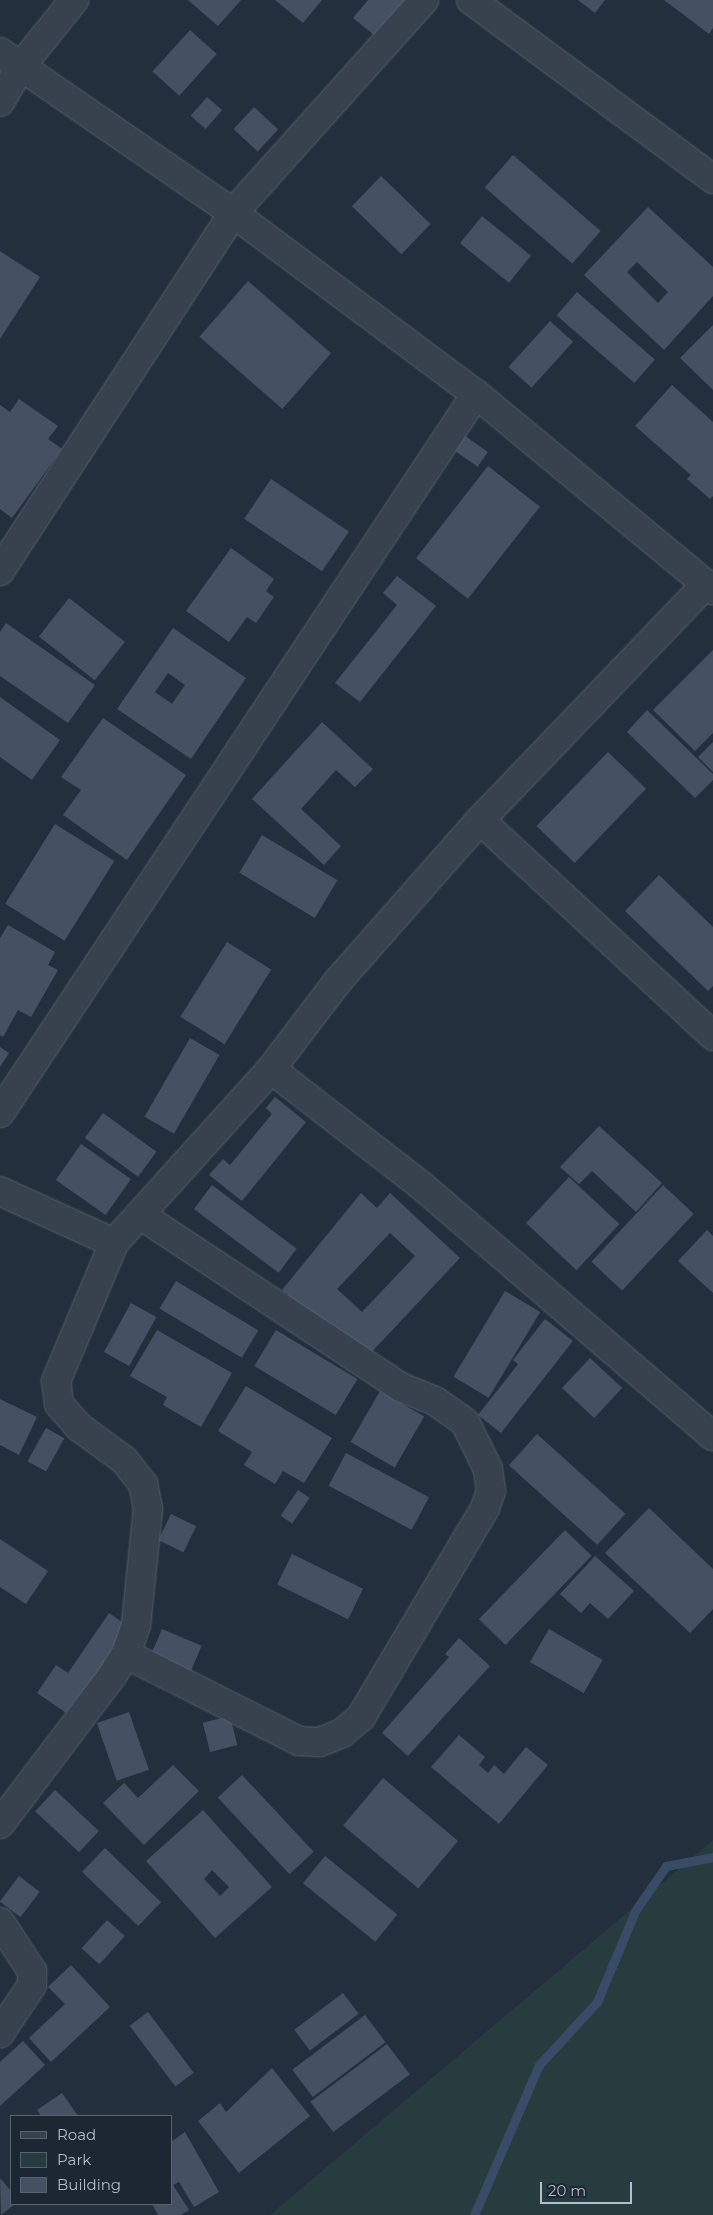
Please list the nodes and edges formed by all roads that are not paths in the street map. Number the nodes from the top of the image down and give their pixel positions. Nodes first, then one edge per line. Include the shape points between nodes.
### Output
1 (74, 0) edge
2 (424, 0) edge
3 (471, 0) edge
4 (11, 59) edge
5 (0, 102) edge
6 (713, 179) edge
7 (234, 212) junction
8 (476, 394) junction
9 (0, 571) edge
10 (709, 587) edge
11 (480, 820) junction
12 (713, 1036) edge
13 (271, 1069) junction
14 (0, 1112) edge
15 (0, 1191) edge
16 (142, 1216) junction
17 (114, 1243) junction
18 (713, 1436) edge
19 (126, 1654) junction
20 (0, 1824) edge
21 (0, 1922) edge
22 (0, 2033) edge

1 - 4 street
2 - 7 street
3 - 6 street
4 - 5 street
4 - 7 street
7 - 8 street
7 - 9 street
8 - 10 street
8 - 14 street
10 - 11 street
11 - 12 street
11 - 13 street via 338,980
13 - 16 street
13 - 18 street via 423,1187
15 - 17 street
16 - 17 street
16 - 19 street via 402,1388 435,1401 464,1422 488,1469 491,1491 486,1508 361,1716 342,1733 320,1742 299,1741
17 - 19 street via 56,1381 59,1404 79,1427 124,1460 143,1484 148,1509 136,1625
19 - 20 street
21 - 22 street via 32,1972 32,1985

